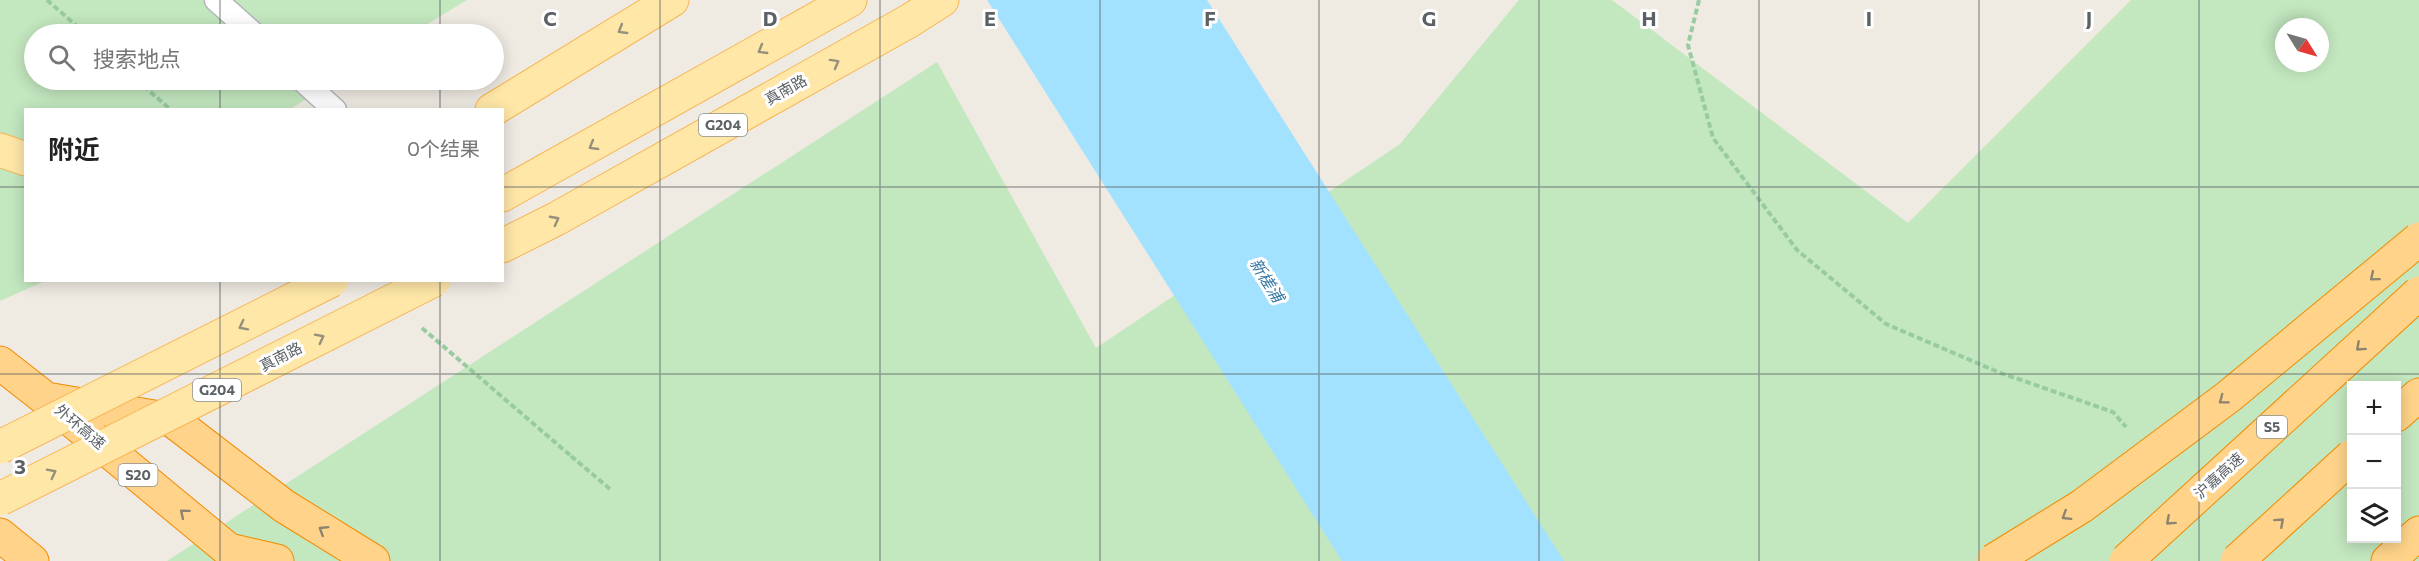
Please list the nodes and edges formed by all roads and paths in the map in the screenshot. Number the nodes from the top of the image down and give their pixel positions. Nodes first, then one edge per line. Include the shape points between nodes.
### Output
1 (47, 0) edge
2 (216, 0) edge
3 (672, 0) edge
4 (850, 0) edge
5 (942, 0) edge
6 (1699, 0) edge
7 (75, 24) edge
8 (243, 24) edge
9 (148, 90) edge
10 (313, 90) edge
11 (169, 108) edge
12 (333, 108) edge
13 (495, 108) edge
14 (0, 150) edge
15 (24, 158) edge
16 (504, 194) edge
17 (2419, 239) edge
18 (504, 245) edge
19 (328, 282) edge
20 (430, 282) edge
21 (2419, 293) edge
22 (417, 323) dead end
23 (0, 363) edge
24 (2419, 395) edge
25 (46, 399) junction
26 (2401, 411) edge
27 (2128, 429) dead end
28 (0, 447) edge
29 (2347, 461) edge
30 (610, 489) dead end
31 (0, 499) edge
32 (2419, 533) edge
33 (0, 535) edge
34 (236, 556) edge
35 (33, 561) edge
36 (277, 561) edge
37 (373, 561) edge
38 (1993, 561) edge
39 (2126, 561) edge
40 (2237, 561) edge
41 (2388, 561) edge

1 - 7 path
2 - 8 lane
3 -> 13 main road
4 -> 16 main road
18 -> 5 main road, 真南路 / G204
6 - 27 path via 1688,45 1713,138 1797,250 1886,324 1998,372 2113,412
9 - 11 path
10 - 12 lane
14 - 15 main road
17 -> 38 highway, bridge via 2228,397 2082,506
19 -> 28 main road, bridge
31 -> 20 main road, 真南路 / G204, bridge
21 -> 39 highway, 沪嘉高速 / S5, bridge
22 - 30 path, bridge
23 - 25 highway, 外环高速 / S20
24 - 26 highway
34 -> 25 highway, 外环高速 / S20
37 -> 25 highway via 284,506 172,420
40 -> 29 highway, bridge
32 - 41 highway
33 - 35 highway
34 - 36 highway

